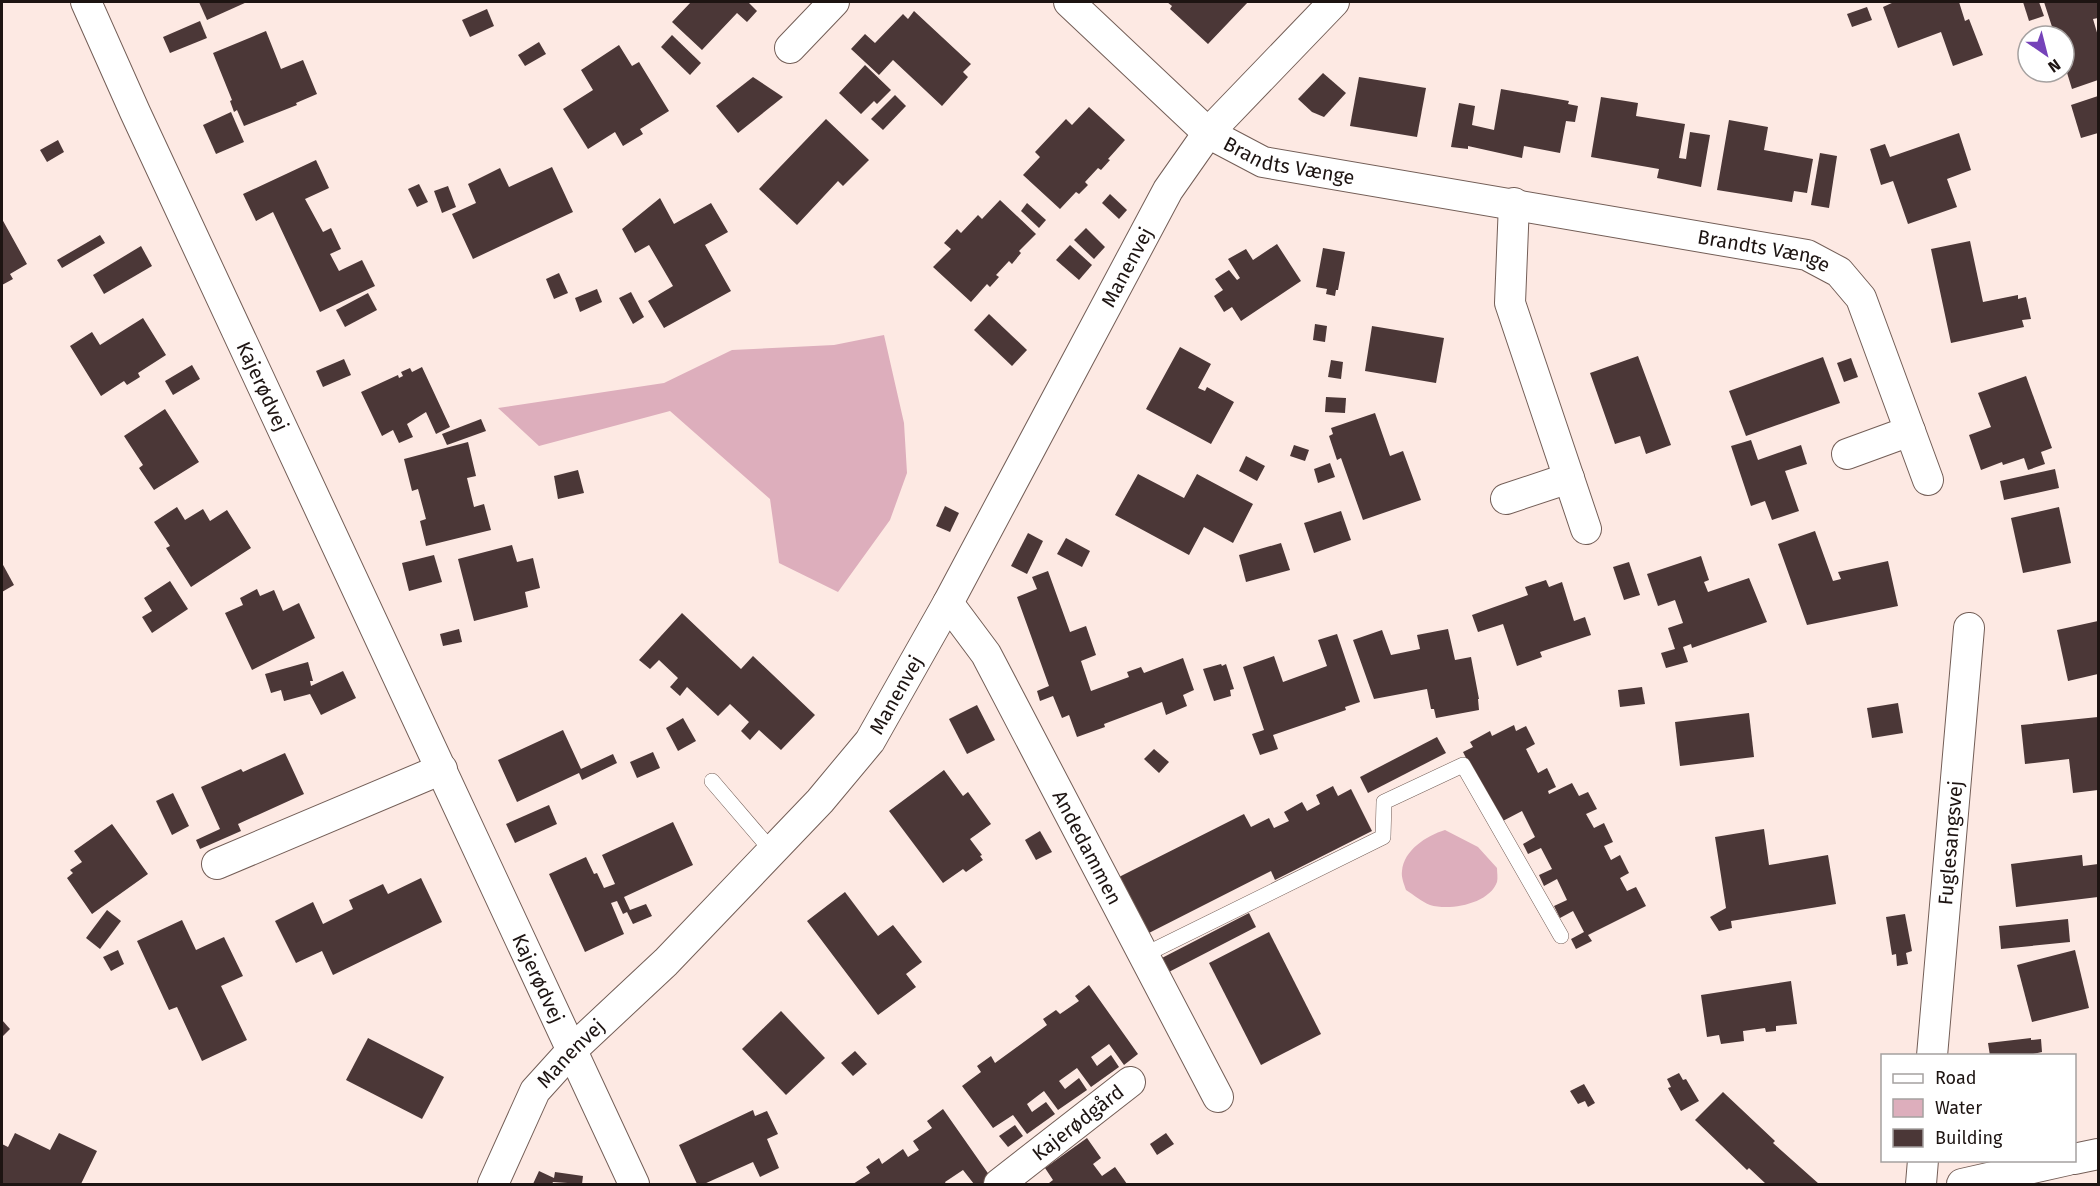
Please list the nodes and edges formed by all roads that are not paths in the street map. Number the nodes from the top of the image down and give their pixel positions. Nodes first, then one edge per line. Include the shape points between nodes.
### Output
1 (86, 2) edge
2 (834, 2) edge
3 (1069, 2) edge
4 (1334, 2) edge
5 (790, 48) dead end
6 (1208, 133) junction
7 (1514, 203) junction
8 (1910, 431) junction
9 (1847, 454) dead end
10 (1569, 478) junction
11 (1928, 480) dead end
12 (1506, 499) dead end
13 (1586, 529) dead end
14 (948, 603) junction
15 (1969, 628) dead end
16 (442, 770) junction
17 (712, 781) dead end
18 (772, 851) junction
19 (218, 864) dead end
20 (1561, 936) dead end
21 (1144, 956) junction
22 (573, 1049) junction
23 (1932, 1054) edge
24 (1130, 1082) dead end
25 (1218, 1097) dead end
26 (2098, 1154) edge
27 (2076, 1159) edge
28 (1923, 1162) edge
29 (2064, 1162) edge
30 (493, 1185) edge
31 (634, 1185) edge
32 (999, 1185) edge
33 (1921, 1185) edge
34 (1962, 1185) edge

1 - 16 street, Kajerødvej
2 - 5 street
3 - 6 street, Brandts Vænge
4 - 6 street, Manenvej
6 - 7 street, Brandts Vænge via 1263,162
6 - 14 street, Manenvej via 1168,190
7 - 8 street, Brandts Vænge via 1807,255 1839,272 1861,298
7 - 10 street via 1510,303
8 - 9 street
8 - 11 street, Brandts Vænge
10 - 12 street
10 - 13 street
14 - 18 street, Manenvej via 870,741
14 - 21 street, Andedammen via 986,654
15 - 23 street, Fuglesangsvej
16 - 19 street
16 - 22 street, Kajerødvej
17 - 18 lane
18 - 22 street, Manenvej via 666,962
20 - 21 lane via 1463,765 1384,801 1383,837
21 - 25 street, Andedammen
22 - 30 street, Manenvej via 535,1091
22 - 31 street, Kajerødvej
24 - 32 street, Kajerødgård
26 - 27 street
28 - 33 street
29 - 34 street

